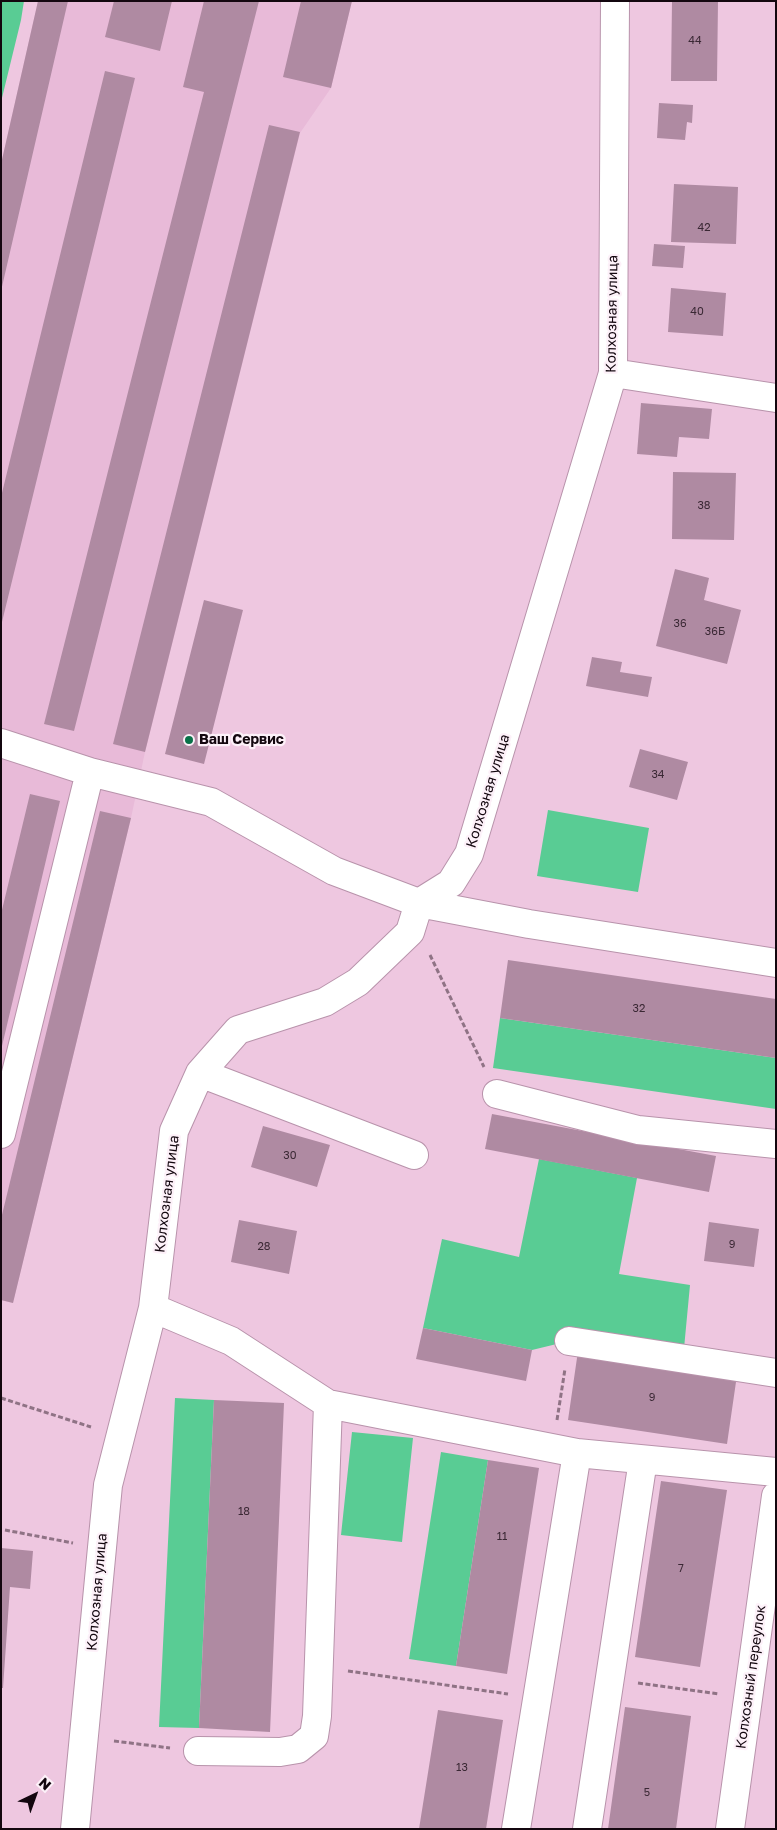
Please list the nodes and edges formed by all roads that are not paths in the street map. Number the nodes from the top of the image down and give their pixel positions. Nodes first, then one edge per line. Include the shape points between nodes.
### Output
1 (615, 1) edge
2 (613, 373) junction
3 (776, 398) edge
4 (1, 743) edge
5 (90, 772) junction
6 (419, 903) junction
7 (776, 963) edge
8 (200, 1073) junction
9 (497, 1094) road end
10 (1, 1134) edge
11 (776, 1144) edge
12 (414, 1154) dead end
13 (153, 1308) junction
14 (569, 1342) road end
15 (776, 1373) edge
16 (328, 1404) junction
17 (565, 1451) junction
18 (643, 1460) junction
19 (776, 1472) edge
20 (776, 1496) edge
21 (198, 1751) road end
22 (75, 1829) edge
23 (516, 1829) edge
24 (587, 1829) edge
25 (730, 1829) edge

1 - 2 street, Колхозная улица
2 - 3 street
2 - 6 street, Колхозная улица via 469,854 451,883
4 - 5 street
5 - 6 street via 211,802 334,871
5 - 10 street
6 - 7 street
6 - 8 street, Колхозная улица via 410,932 358,982 324,1002 238,1030
8 - 12 street
8 - 13 street, Колхозная улица via 174,1131
9 - 11 street via 638,1130
13 - 16 street via 231,1341
13 - 22 street, Колхозная улица via 108,1485
14 - 15 street
16 - 17 street
16 - 21 street via 314,1736 298,1749 280,1752
17 - 18 street
17 - 23 street via 537,1698
18 - 19 street
18 - 24 street
20 - 25 street, Колхозный переулок

